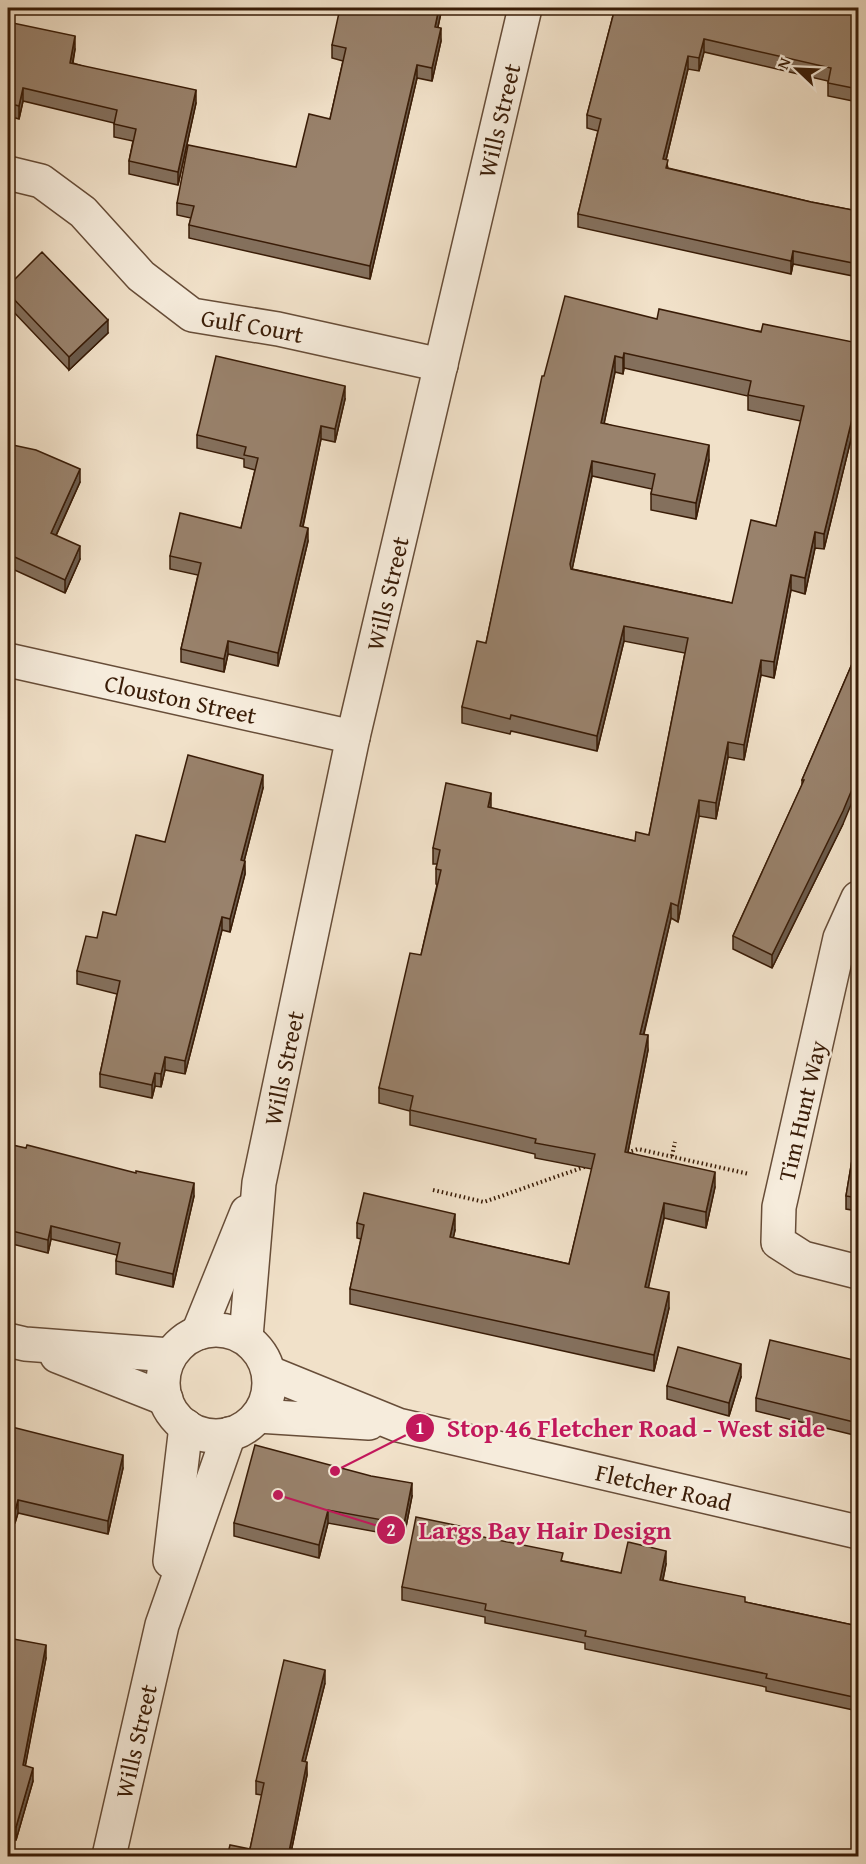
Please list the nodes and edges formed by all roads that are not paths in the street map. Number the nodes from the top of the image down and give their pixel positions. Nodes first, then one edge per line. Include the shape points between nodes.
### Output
1 (525, 8) edge
2 (8, 173) edge
3 (441, 365) junction
4 (8, 660) edge
5 (353, 736) junction
6 (858, 898) edge
7 (259, 1183) junction
8 (858, 1272) edge
9 (198, 1333) junction
10 (246, 1337) junction
11 (16, 1342) edge
12 (170, 1355) junction
13 (270, 1373) junction
14 (166, 1399) junction
15 (258, 1416) junction
16 (398, 1425) junction
17 (186, 1426) junction
18 (229, 1434) junction
19 (858, 1532) edge
20 (162, 1625) junction
21 (109, 1857) edge

1 - 3 street, Wills Street
2 - 3 street, Gulf Court via 41,181 83,212 141,276 192,315 278,329
3 - 5 street, Wills Street
4 - 5 street, Clouston Street
5 - 7 street, Wills Street
6 - 8 street, Tim Hunt Way via 840,938 779,1207 778,1242 802,1258
7 - 9 street, Wills Street
7 - 10 street, Wills Street
9 - 10 street via 206,1329 230,1330
9 - 12 street via 188,1336
10 - 13 street via 263,1355
11 - 12 street
11 - 14 street
12 - 14 street via 163,1373
13 - 15 street via 265,1407
13 - 16 street, Fletcher Road
14 - 17 street via 176,1419
15 - 16 street, Fletcher Road
15 - 18 street via 238,1432
16 - 19 street, Fletcher Road
17 - 18 street via 209,1436
17 - 20 street, Wills Street
18 - 20 street, Wills Street
20 - 21 street, Wills Street

